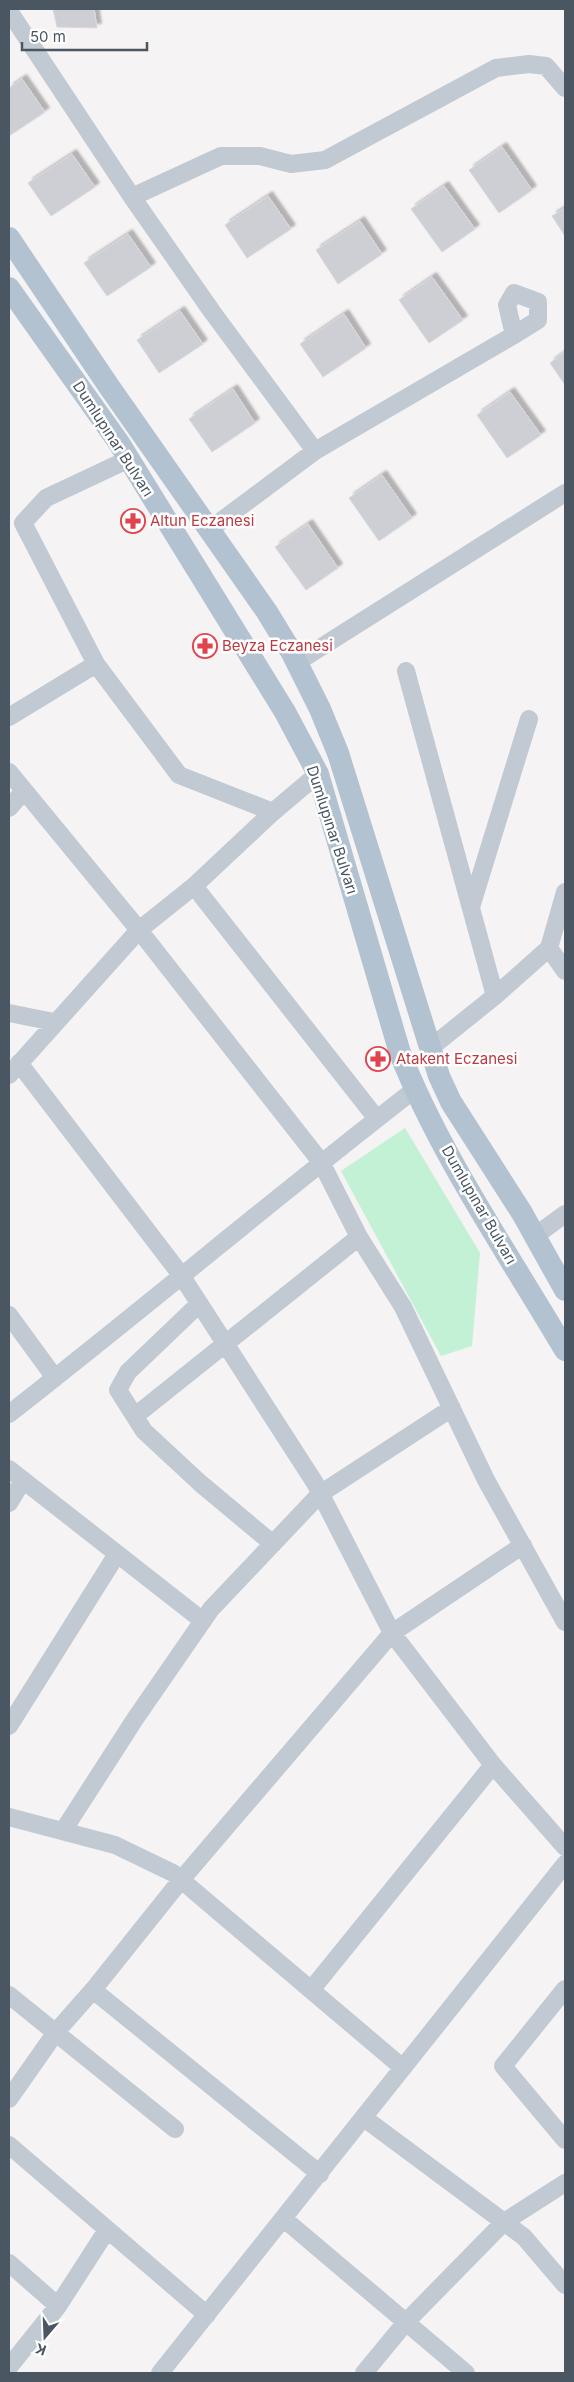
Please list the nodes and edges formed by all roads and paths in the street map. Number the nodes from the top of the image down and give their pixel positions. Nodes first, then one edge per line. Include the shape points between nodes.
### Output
1 (9, 11) edge
2 (565, 88) edge
3 (132, 197) junction
4 (9, 238) edge
5 (9, 288) edge
6 (514, 336) dead end
7 (315, 450) junction
8 (129, 459) junction
9 (565, 494) edge
10 (209, 530) junction
11 (296, 663) junction
12 (96, 664) junction
13 (406, 671) dead end
14 (9, 717) edge
15 (529, 719) dead end
16 (9, 772) edge
17 (318, 774) junction
18 (24, 791) junction
19 (9, 808) edge
20 (272, 812) junction
21 (194, 886) junction
22 (565, 892) edge
23 (471, 908) junction
24 (140, 930) junction
25 (548, 948) junction
26 (565, 971) edge
27 (496, 996) junction
28 (9, 1013) edge
29 (54, 1022) junction
30 (429, 1049) junction
31 (14, 1069) edge
32 (414, 1090) junction
33 (377, 1119) junction
34 (321, 1162) junction
35 (565, 1214) edge
36 (535, 1236) junction
37 (360, 1237) junction
38 (181, 1275) junction
39 (565, 1290) edge
40 (199, 1304) junction
41 (9, 1315) edge
42 (225, 1344) junction
43 (565, 1350) edge
44 (55, 1378) junction
45 (452, 1408) junction
46 (9, 1414) edge
47 (135, 1416) junction
48 (9, 1469) edge
49 (23, 1480) junction
50 (320, 1494) junction
51 (9, 1503) edge
52 (273, 1544) junction
53 (522, 1545) junction
54 (117, 1554) junction
55 (203, 1621) junction
56 (565, 1622) edge
57 (392, 1633) junction
58 (9, 1726) edge
59 (493, 1765) junction
60 (9, 1816) edge
61 (63, 1831) junction
62 (565, 1846) edge
63 (565, 1864) edge
64 (181, 1880) junction
65 (93, 1990) junction
66 (311, 1990) junction
67 (565, 1990) edge
68 (9, 1995) edge
69 (56, 2032) junction
70 (403, 2068) junction
71 (9, 2099) edge
72 (364, 2118) junction
73 (175, 2129) dead end
74 (565, 2140) edge
75 (9, 2145) edge
76 (320, 2174) junction
77 (564, 2187) edge
78 (284, 2219) junction
79 (504, 2222) junction
80 (107, 2230) junction
81 (9, 2264) edge
82 (565, 2285) edge
83 (58, 2306) junction
84 (207, 2315) junction
85 (406, 2322) junction
86 (9, 2367) edge
87 (160, 2373) edge
88 (364, 2373) edge
89 (466, 2373) edge

1 - 3 street
2 - 3 street via 546,66 530,64 496,68 325,160 291,164 260,156 221,156
3 - 7 street
4 - 10 main road, Dumlupınar Bulvarı
5 - 8 main road, Dumlupınar Bulvarı
6 - 7 street
7 - 10 street
8 - 12 street via 46,498 22,523
8 - 17 main road, Dumlupınar Bulvarı via 285,712
9 - 11 street
10 - 11 main road, Dumlupınar Bulvarı via 266,612
11 - 30 main road, Dumlupınar Bulvarı via 320,708 338,753
12 - 14 street
12 - 20 street via 179,775
13 - 23 street
15 - 23 street
16 - 18 street
17 - 20 street
17 - 32 main road, Dumlupınar Bulvarı via 400,1053
18 - 19 street
18 - 24 street
20 - 21 street
21 - 24 street
21 - 33 street
22 - 25 street
23 - 27 street
24 - 29 street
24 - 34 street
25 - 26 street
25 - 27 street
27 - 30 street
28 - 29 street
29 - 31 street
30 - 36 main road, Dumlupınar Bulvarı via 451,1102
31 - 38 street
32 - 33 street
32 - 43 main road, Dumlupınar Bulvarı
33 - 34 street
34 - 37 street
34 - 38 street
35 - 36 street
36 - 39 main road, Dumlupınar Bulvarı
37 - 42 street
37 - 45 street via 403,1307
38 - 40 street
38 - 44 street
40 - 42 street
40 - 47 street via 128,1372 118,1390
41 - 44 street
42 - 47 street
42 - 50 street
44 - 46 street
45 - 50 street
45 - 53 street
47 - 52 street via 144,1431 200,1483
48 - 49 street
49 - 51 street
49 - 54 street
50 - 52 street
50 - 57 street
52 - 55 street
53 - 56 street
53 - 57 street
54 - 55 street
54 - 58 street
55 - 61 street
57 - 59 street
57 - 64 street
59 - 62 street
59 - 66 street
60 - 61 street
61 - 64 street via 115,1845
63 - 70 street
64 - 65 street
64 - 66 street
65 - 69 street
65 - 76 street
66 - 70 street
67 - 74 street via 503,2066
68 - 69 street
69 - 71 street
69 - 73 street
70 - 72 street
72 - 76 street
72 - 79 street
75 - 80 street
76 - 78 street
77 - 79 street
78 - 84 street
78 - 85 street
79 - 82 street via 524,2237
79 - 85 street
80 - 83 street
80 - 84 street
81 - 83 street
83 - 86 street
84 - 87 street
85 - 88 street
85 - 89 street

